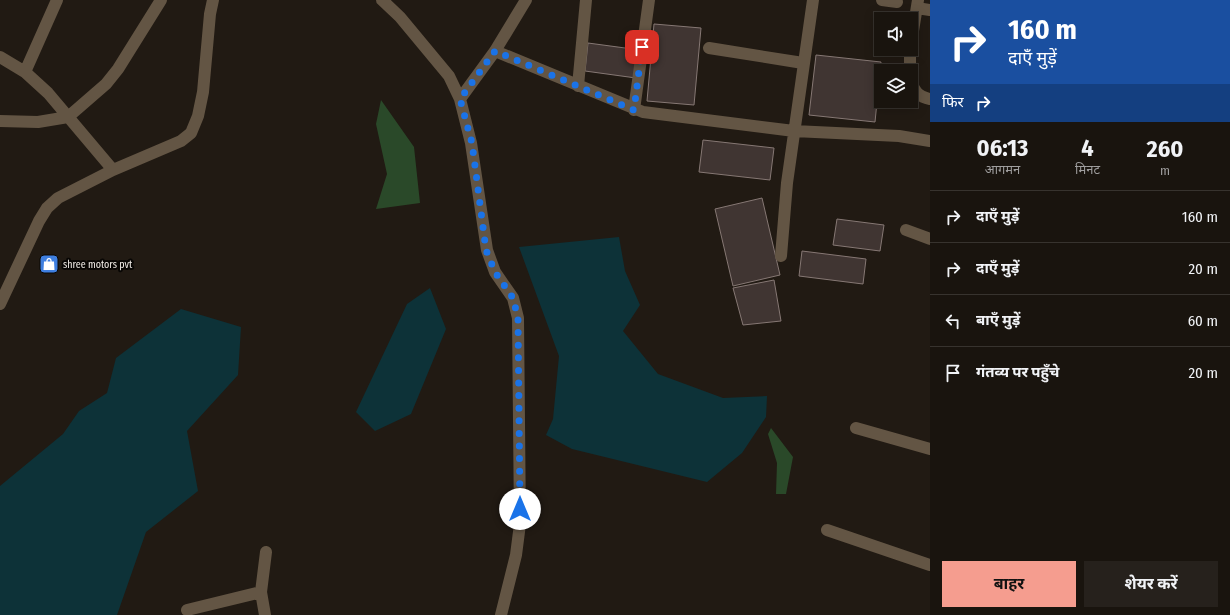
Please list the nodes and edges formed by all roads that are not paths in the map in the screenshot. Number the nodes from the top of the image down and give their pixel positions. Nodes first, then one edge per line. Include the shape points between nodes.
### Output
1 (57, 0) edge
2 (161, 0) edge
3 (382, 0) edge
4 (526, 0) edge
5 (586, 0) edge
6 (649, 0) edge
7 (813, 0) edge
8 (882, 0) edge
9 (210, 1) edge
10 (897, 2) dead end
11 (917, 4) edge
12 (930, 10) edge
13 (709, 48) dead end
14 (495, 51) junction
15 (0, 58) edge
16 (803, 63) junction
17 (25, 72) junction
18 (578, 86) junction
19 (918, 94) edge
20 (460, 99) junction
21 (930, 99) edge
22 (634, 110) junction
23 (68, 117) junction
24 (0, 121) edge
25 (794, 131) junction
26 (930, 141) edge
27 (113, 170) junction
28 (906, 230) dead end
29 (930, 239) edge
30 (781, 256) dead end
31 (0, 304) edge
32 (856, 428) dead end
33 (930, 449) edge
34 (827, 530) dead end
35 (266, 552) dead end
36 (930, 565) edge
37 (261, 592) junction
38 (187, 610) dead end
39 (265, 615) edge
40 (502, 615) edge

1 - 17 street
2 - 23 street via 118,69 106,84
3 - 20 street via 400,16 449,76
4 - 14 street
5 - 18 street
6 - 22 street
7 - 16 street
8 - 10 street
9 - 27 street via 203,92 191,133 181,142
11 - 12 street
13 - 16 street
14 - 18 street
14 - 20 street
15 - 17 street
16 - 25 street
17 - 23 street via 48,93
18 - 22 street
19 - 21 street
20 - 40 street via 472,143 486,250 495,272 513,298 518,318 520,524 516,555
22 - 25 street
23 - 24 street via 38,122
23 - 27 street
25 - 26 street via 899,136
25 - 30 street
27 - 31 street via 58,198 47,208
28 - 29 street
32 - 33 street
34 - 36 street
35 - 37 street
37 - 38 street
37 - 39 street

